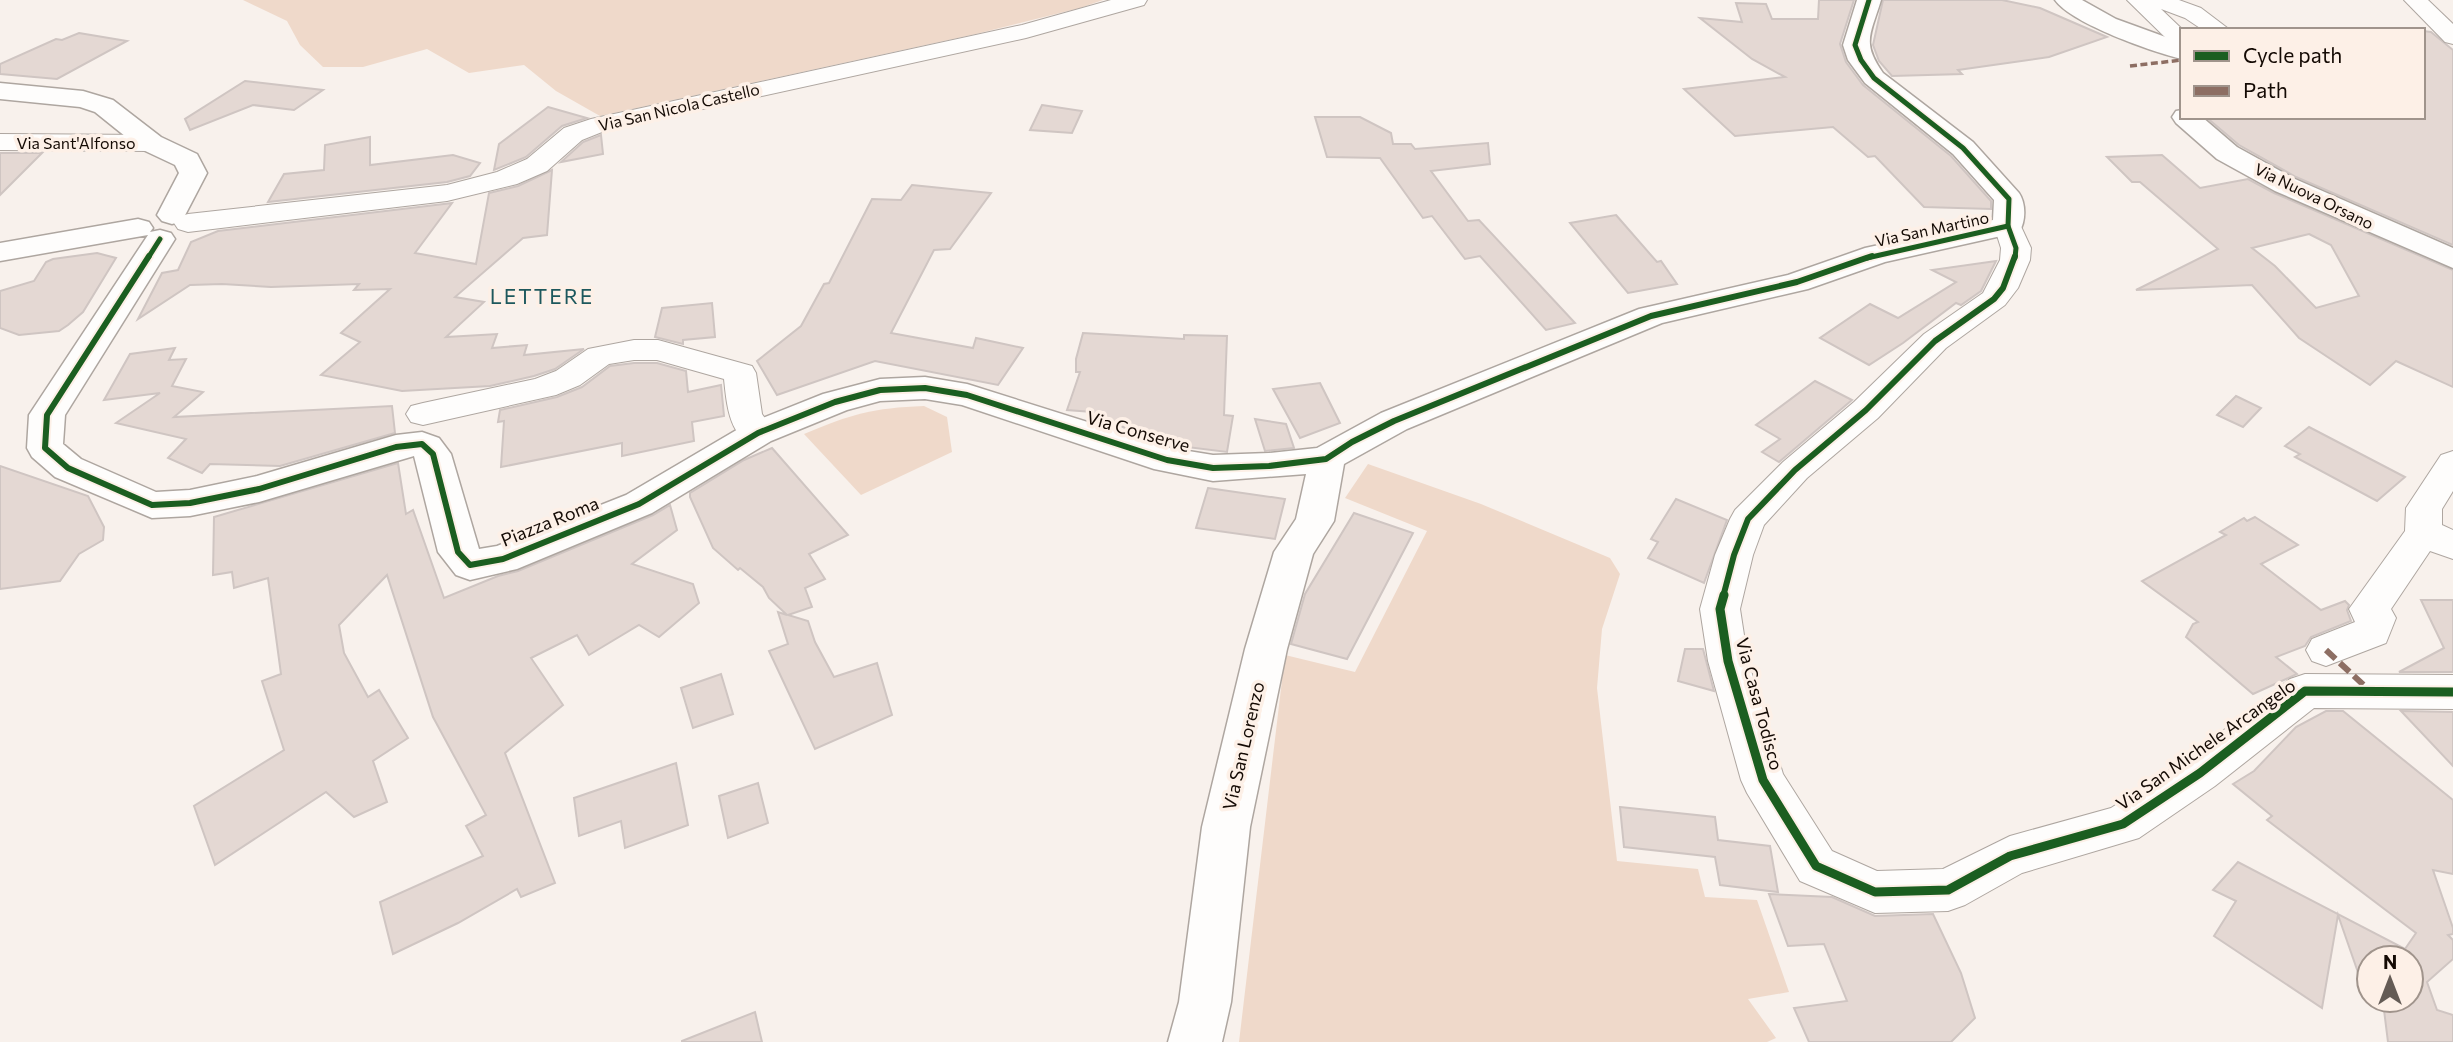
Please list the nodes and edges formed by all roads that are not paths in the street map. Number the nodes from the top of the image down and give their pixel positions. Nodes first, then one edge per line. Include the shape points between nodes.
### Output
1 (1136, 0) edge
2 (1869, 0) edge
3 (2067, 0) edge
4 (2138, 0) edge
5 (2158, 0) edge
6 (2213, 0) edge
7 (2415, 0) edge
8 (2217, 28) edge
9 (2228, 28) edge
10 (2453, 37) edge
11 (2180, 39) edge
12 (2180, 50) edge
13 (0, 91) edge
14 (2187, 119) edge
15 (0, 142) edge
16 (151, 143) junction
17 (164, 226) junction
18 (2007, 226) junction
19 (0, 252) edge
20 (2453, 259) edge
21 (1700, 304) joint
22 (421, 428) junction
23 (758, 433) junction
24 (1326, 459) junction
25 (2453, 463) edge
26 (2438, 539) edge
27 (2326, 650) dead end
28 (2453, 692) edge
29 (1948, 890) joint
30 (1195, 1042) edge

1 - 17 street, Via San Nicola Castello via 1026,31 600,124 573,134 537,165 507,178 447,193
2 - 18 street, Via San Martino via 1855,46 1861,60 1874,78 1964,148 2009,199
3 - 12 street via 2105,23
4 - 11 street
5 - 8 street
6 - 9 street
7 - 10 street
13 - 16 street via 83,99 104,106
14 - 20 street, Via Nuova Orsano via 2227,153 2285,184
15 - 16 street, Via Sant'Alfonso
16 - 17 street via 187,160 193,173
17 - 19 street
17 - 22 street via 47,415 46,448 68,468 152,505 190,503 259,489 396,447
18 - 21 street, Via San Martino via 1876,255 1797,282
18 - 29 street, Via Casa Todisco via 2016,248 2003,288 1936,341 1748,519 1720,609 1728,661 1763,780 1816,866 1875,892
21 - 24 street, Via Conserve via 1651,316 1394,421
22 - 23 street via 501,397 568,379 599,356 658,350 740,373 745,416
22 - 23 street, Piazza Roma via 433,454 458,552 470,565 503,559 639,504
23 - 24 street, Via Conserve via 835,402 880,390 925,388 967,395 1167,460 1213,468
24 - 30 street, Via San Lorenzo via 1315,521 1294,552 1266,649 1226,827 1205,1002
25 - 26 street via 2424,508
26 - 27 street via 2369,609 2376,618 2372,632
28 - 29 street, Via San Michele Arcangelo via 2305,691 2200,773 2123,824 2010,856

